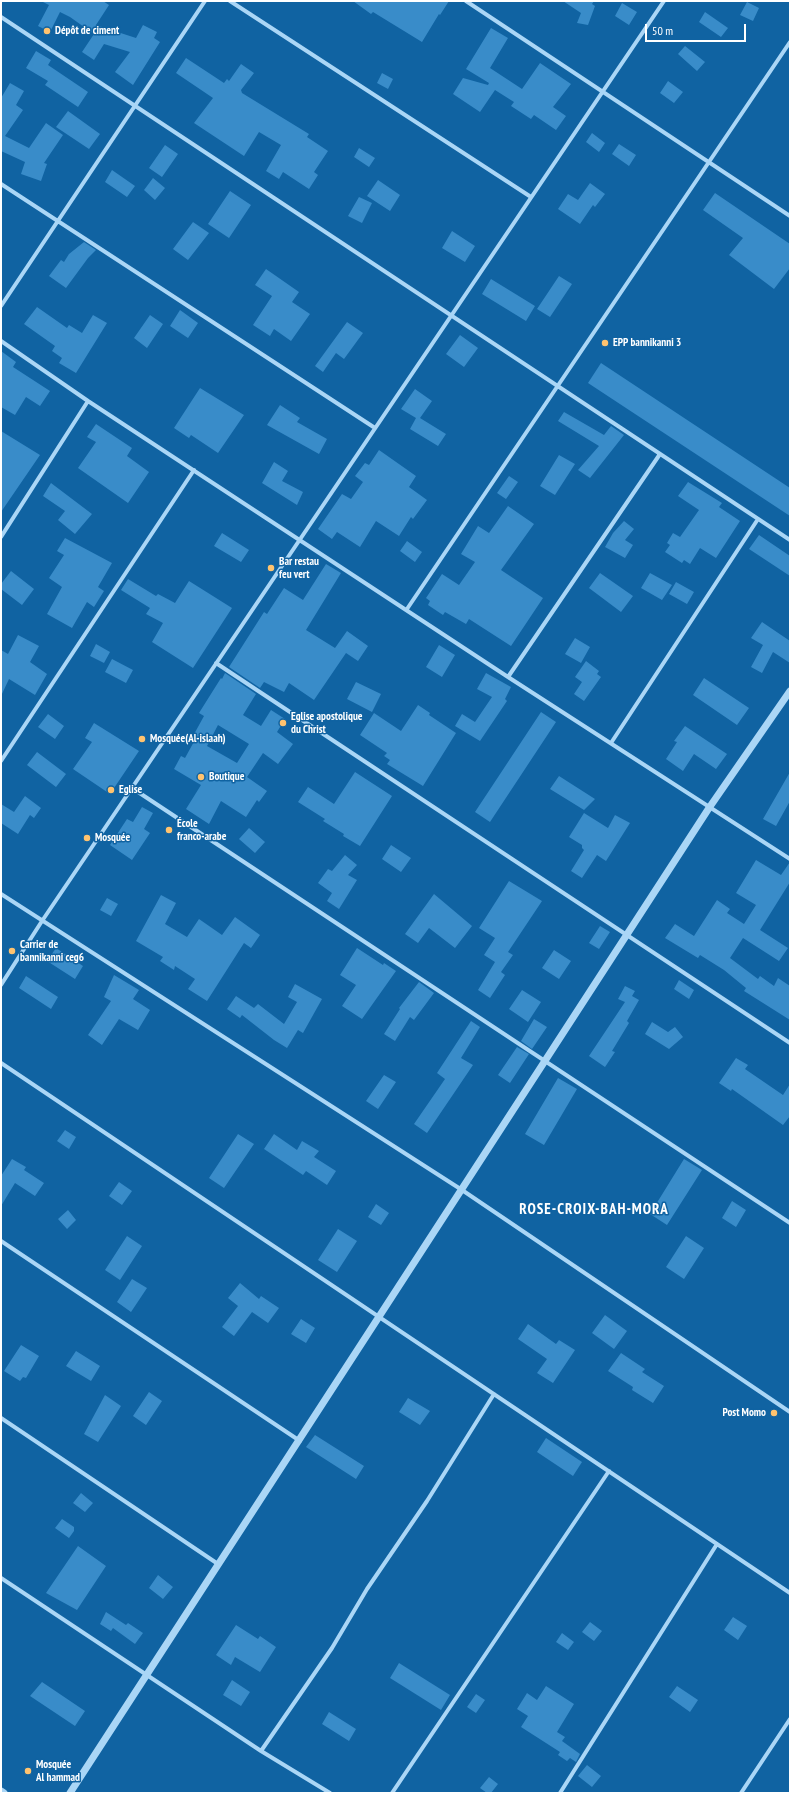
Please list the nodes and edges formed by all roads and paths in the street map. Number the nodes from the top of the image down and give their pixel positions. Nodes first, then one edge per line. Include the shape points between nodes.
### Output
1 (205, 1) edge
2 (230, 1) edge
3 (466, 1) edge
4 (664, 1) edge
5 (1, 17) edge
6 (790, 42) edge
7 (602, 93) junction
8 (133, 106) junction
9 (708, 163) junction
10 (1, 184) edge
11 (531, 197) junction
12 (790, 216) edge
13 (57, 221) junction
14 (1, 306) edge
15 (451, 316) junction
16 (1, 340) edge
17 (558, 387) junction
18 (88, 401) junction
19 (375, 428) junction
20 (660, 454) junction
21 (194, 470) junction
22 (758, 519) junction
23 (1, 537) edge
24 (300, 539) junction
25 (790, 540) edge
26 (407, 609) junction
27 (216, 663) junction
28 (508, 677) junction
29 (790, 691) edge
30 (611, 743) junction
31 (1, 761) edge
32 (132, 788) junction
33 (709, 808) junction
34 (790, 859) edge
35 (1, 894) edge
36 (42, 921) junction
37 (626, 936) junction
38 (1, 985) edge
39 (790, 1043) edge
40 (546, 1060) junction
41 (1, 1063) edge
42 (462, 1190) junction
43 (790, 1223) edge
44 (1, 1241) edge
45 (379, 1317) junction
46 (494, 1394) junction
47 (790, 1412) edge
48 (1, 1418) edge
49 (300, 1441) junction
50 (609, 1471) junction
51 (717, 1544) junction
52 (218, 1564) junction
53 (1, 1578) edge
54 (790, 1593) edge
55 (147, 1675) junction
56 (790, 1719) edge
57 (261, 1751) junction
58 (1, 1791) edge
59 (4, 1793) edge
60 (70, 1793) edge
61 (330, 1793) edge
62 (392, 1793) edge
63 (560, 1793) edge
64 (741, 1793) edge

1 - 8 street
2 - 11 street
3 - 7 street
4 - 7 street
5 - 8 street
6 - 9 street
7 - 9 street
7 - 11 street
8 - 13 street
8 - 15 street
9 - 12 street
9 - 17 street
10 - 13 street
11 - 15 street
13 - 14 street
13 - 19 street
15 - 17 street
15 - 19 street
16 - 18 street
17 - 20 street
17 - 26 street
18 - 21 street
18 - 23 street
19 - 24 street
20 - 22 street
20 - 28 street
21 - 24 street
21 - 31 street
22 - 25 street
22 - 30 street
24 - 26 street
24 - 27 street
26 - 28 street
27 - 32 street
27 - 37 street
28 - 30 street
29 - 33 street
30 - 33 street
32 - 36 street
32 - 40 street
33 - 34 street
33 - 37 street
35 - 36 street
36 - 38 street
36 - 42 street
37 - 39 street
37 - 40 street
40 - 42 street
40 - 43 street
41 - 45 street
42 - 45 street
42 - 47 street
44 - 49 street
45 - 46 street
45 - 49 street
46 - 50 street
46 - 57 street via 427,1501 367,1589 332,1648
48 - 52 street
49 - 52 street
50 - 51 street
50 - 62 street
51 - 54 street
51 - 63 street
52 - 55 street
53 - 55 street
55 - 57 street
55 - 60 street
56 - 64 street
57 - 61 street
58 - 59 street

